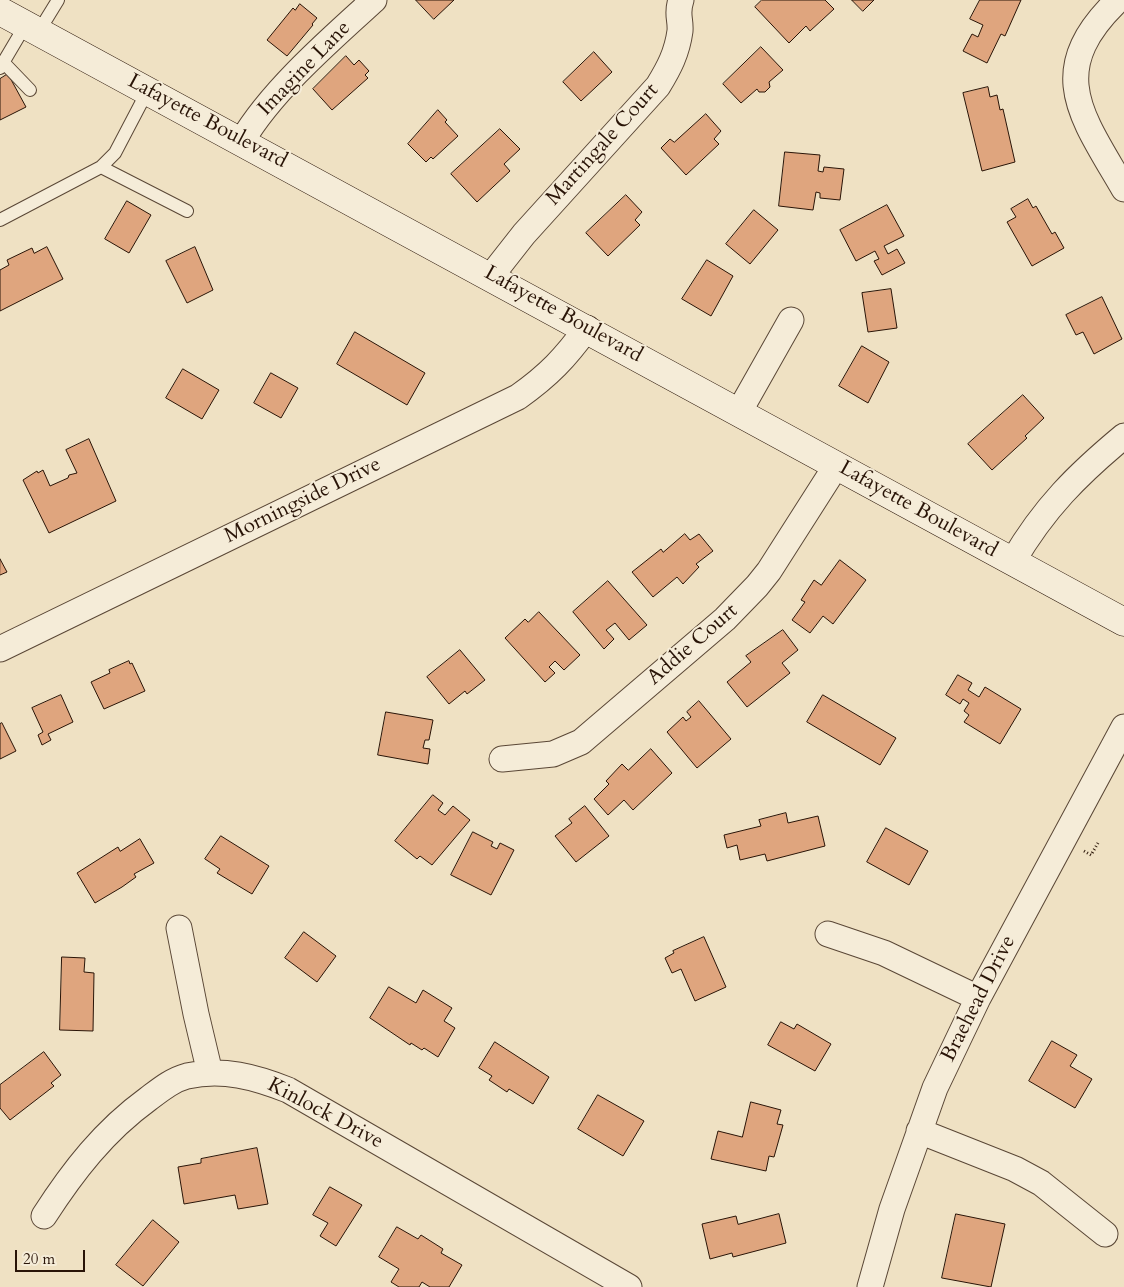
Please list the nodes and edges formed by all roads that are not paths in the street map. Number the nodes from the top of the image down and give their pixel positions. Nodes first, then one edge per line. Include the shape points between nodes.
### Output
1 (58, 0) edge
2 (374, 0) edge
3 (681, 0) edge
4 (1118, 0) edge
5 (0, 11) edge
6 (32, 28) junction
7 (2, 65) edge
8 (30, 90) dead end
9 (148, 90) junction
10 (242, 141) junction
11 (101, 167) junction
12 (1124, 189) edge
13 (187, 211) dead end
14 (0, 220) edge
15 (491, 276) junction
16 (791, 320) dead end
17 (587, 328) junction
18 (739, 412) junction
19 (1124, 436) edge
20 (836, 466) junction
21 (1013, 561) junction
22 (1124, 622) edge
23 (0, 650) edge
24 (1124, 727) edge
25 (502, 759) dead end
26 (179, 928) dead end
27 (828, 934) dead end
28 (978, 998) junction
29 (210, 1073) junction
30 (919, 1131) junction
31 (44, 1216) dead end
32 (1105, 1234) dead end
33 (629, 1287) edge
34 (870, 1287) edge

1 - 6 lane
2 - 10 street, Imagine Lane via 265,107
3 - 15 street, Martingale Court via 677,11 680,28 674,58 658,86 524,234
4 - 12 street via 1088,33 1078,53 1074,82 1082,113
5 - 6 main road, Lafayette Boulevard
6 - 7 lane
6 - 9 main road, Lafayette Boulevard
7 - 8 lane
9 - 10 main road, Lafayette Boulevard
9 - 11 lane via 114,153
10 - 15 main road, Lafayette Boulevard
11 - 13 lane
11 - 14 lane
15 - 17 main road, Lafayette Boulevard
16 - 18 street
17 - 18 main road, Lafayette Boulevard
17 - 23 street, Morningside Drive via 564,360 518,397
18 - 20 main road, Lafayette Boulevard
19 - 21 street via 1085,468 1054,500
20 - 21 main road, Lafayette Boulevard
20 - 25 street, Addie Court via 769,571 725,619 581,742 553,754
21 - 22 main road, Lafayette Boulevard
24 - 28 street, Braehead Drive
26 - 29 street
27 - 28 street via 884,953
28 - 30 street, Braehead Drive via 935,1088
29 - 31 street, Kinlock Drive via 167,1084 130,1112 68,1178
29 - 33 street, Kinlock Drive via 261,1079 288,1090
30 - 32 street via 1015,1169 1041,1183
30 - 34 street, Braehead Drive

